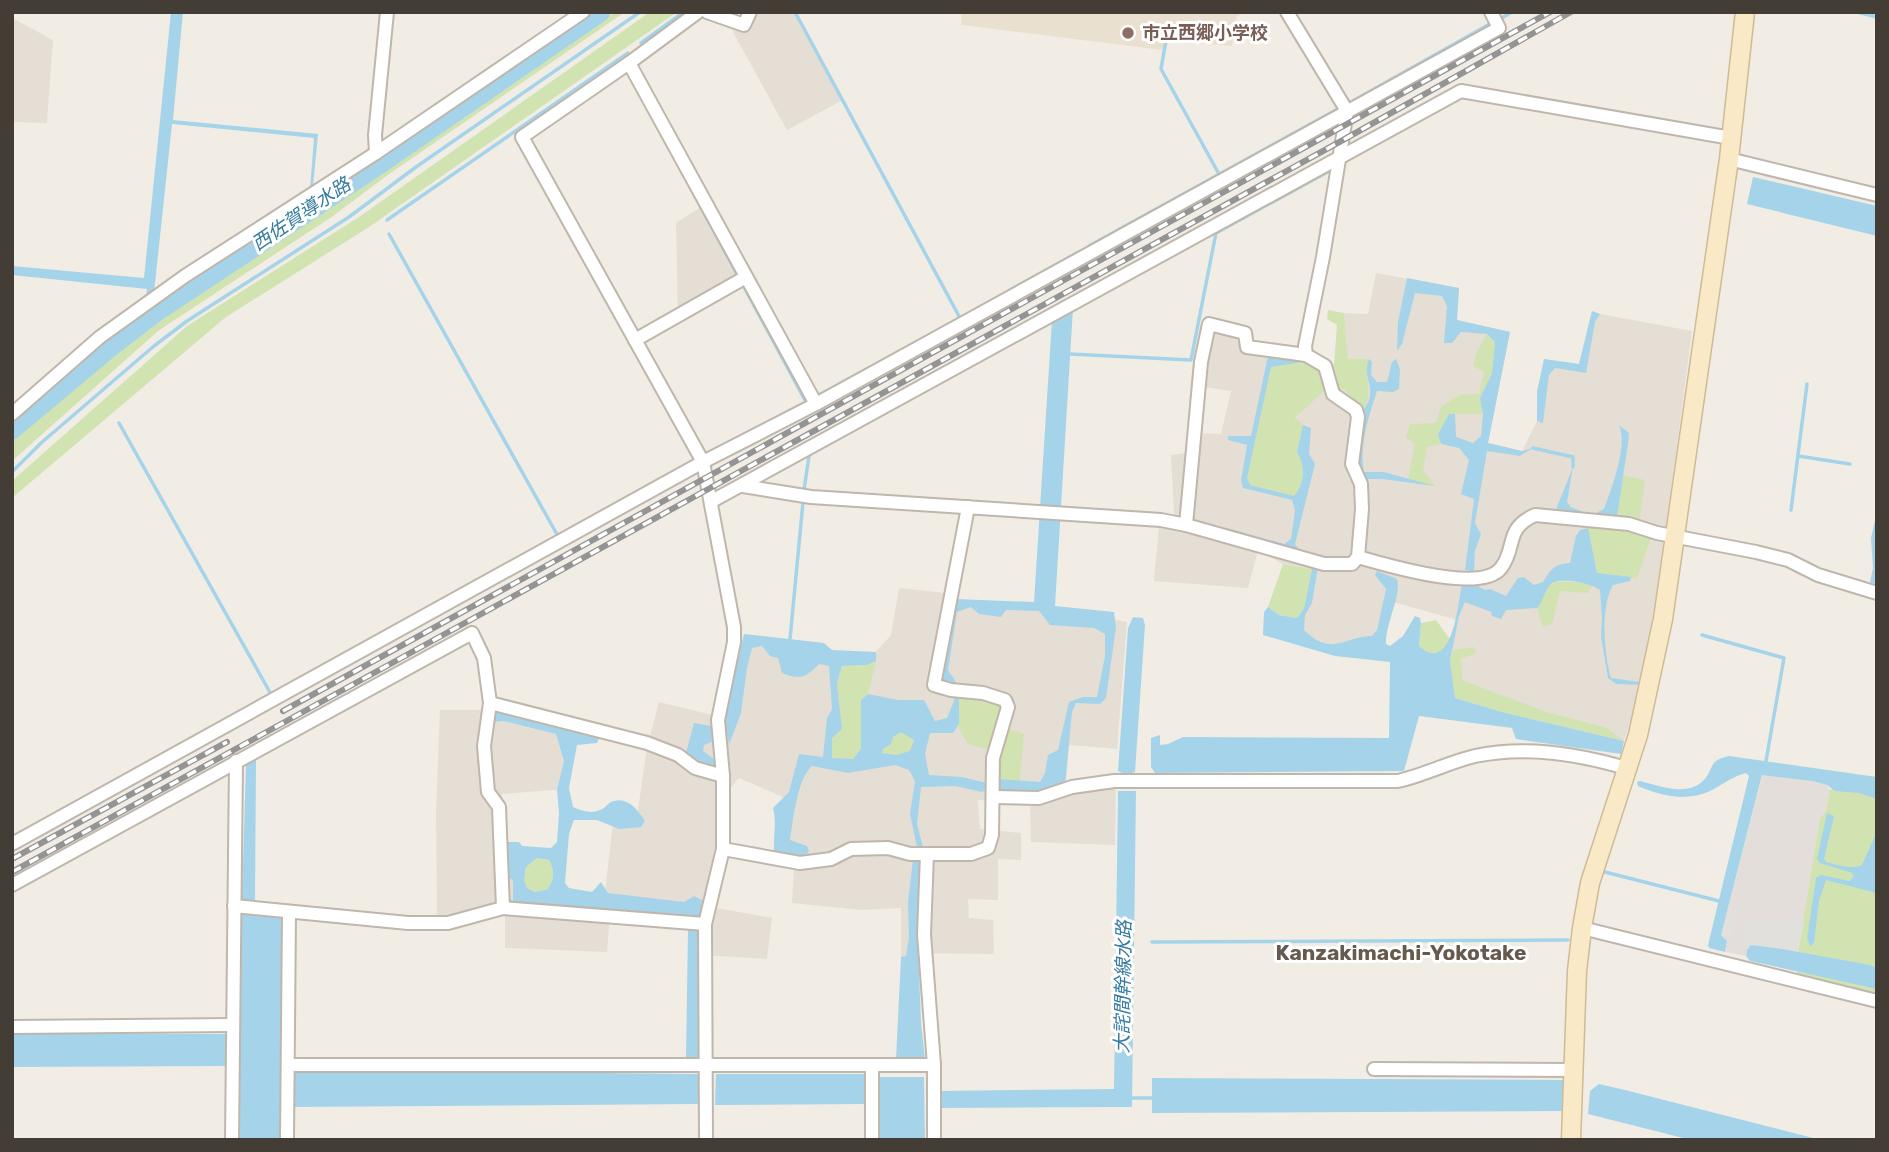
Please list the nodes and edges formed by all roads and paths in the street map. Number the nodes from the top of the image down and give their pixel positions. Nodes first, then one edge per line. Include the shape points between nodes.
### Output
1 (387, 12) edge
2 (583, 12) edge
3 (698, 12) edge
4 (707, 12) edge
5 (750, 12) edge
6 (1287, 12) edge
7 (1491, 12) edge
8 (1745, 12) edge
9 (629, 63) junction
10 (1347, 111) junction
11 (1731, 138) junction
12 (376, 153) junction
13 (1341, 156) junction
14 (1729, 159) junction
15 (1877, 195) edge
16 (746, 277) junction
17 (635, 340) junction
18 (1306, 355) junction
19 (816, 404) junction
20 (12, 414) edge
21 (703, 462) junction
22 (743, 486) junction
23 (712, 501) junction
24 (968, 508) junction
25 (1186, 525) junction
26 (1675, 537) junction
27 (1358, 557) junction
28 (1877, 593) edge
29 (488, 713) junction
30 (236, 761) junction
31 (1629, 769) junction
32 (723, 776) junction
33 (994, 797) junction
34 (12, 844) edge
35 (723, 849) junction
36 (927, 855) junction
37 (12, 885) edge
38 (245, 908) junction
39 (503, 908) junction
40 (289, 913) junction
41 (705, 924) junction
42 (1582, 928) junction
43 (1877, 1001) edge
44 (232, 1025) junction
45 (12, 1027) edge
46 (288, 1065) junction
47 (706, 1065) junction
48 (933, 1065) junction
49 (872, 1067) junction
50 (1374, 1069) dead end
51 (1575, 1070) junction
52 (232, 1140) edge
53 (287, 1140) edge
54 (706, 1140) edge
55 (872, 1140) edge
56 (934, 1140) edge
57 (1571, 1140) edge

1 - 12 street
2 - 12 street
3 - 9 street
4 - 5 street via 744,24
6 - 10 street
7 - 10 street via 1499,28
8 - 11 street
9 - 16 street
9 - 17 street via 522,137
10 - 13 street
10 - 19 street
11 - 13 street via 1461,91
11 - 14 street
12 - 20 street via 185,276 100,337
13 - 18 street
13 - 22 street
14 - 15 street
14 - 26 street
16 - 17 street
16 - 19 street
17 - 21 street
18 - 25 street via 1247,347 1245,333 1209,324 1201,362
18 - 27 street via 1325,366 1333,394 1356,410 1358,417 1352,464 1361,484
19 - 21 street
21 - 23 street
21 - 34 street
22 - 23 street
22 - 24 street via 811,497
23 - 32 street via 734,627 718,720
24 - 25 street
24 - 33 street via 934,685 1005,700 1008,707 993,758
25 - 27 street via 1324,564 1352,564
26 - 27 street via 1629,524 1535,515 1522,520 1502,566 1481,579 1413,573
26 - 28 street via 1788,560 1818,575
26 - 31 street via 1663,619
29 - 30 street via 484,658 472,633
29 - 32 street via 647,743 678,755 695,768
29 - 39 street via 484,746 488,792 499,807
30 - 37 street
30 - 38 street
31 - 33 street via 1600,760 1526,750 1474,757 1398,781 1128,782 1072,787 1039,798
31 - 42 street via 1590,883
32 - 35 street
33 - 36 street via 988,848 971,854
35 - 36 street via 800,863 831,859 851,849 888,848
35 - 41 street
36 - 48 street via 924,934
38 - 40 street
38 - 44 street
39 - 40 street via 448,923
39 - 41 street
40 - 46 street
41 - 47 street
42 - 43 street
42 - 51 street
44 - 45 street
44 - 52 street
46 - 47 street
46 - 53 street
47 - 49 street
47 - 54 street
48 - 49 street
48 - 56 street
49 - 55 street
50 - 51 street
51 - 57 street

